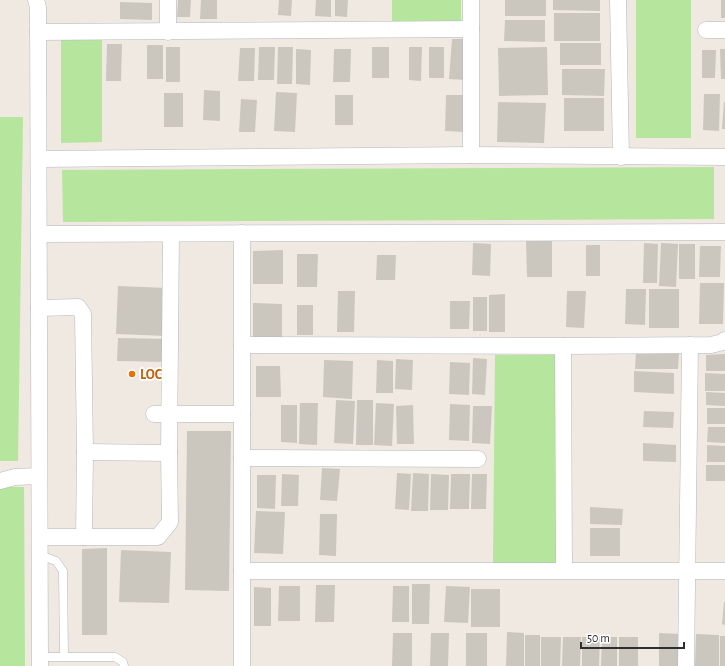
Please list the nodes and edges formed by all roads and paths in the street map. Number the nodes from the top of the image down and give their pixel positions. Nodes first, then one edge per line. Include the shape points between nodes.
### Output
1 (36, 0) edge
2 (168, 0) edge
3 (471, 0) edge
4 (618, 0) edge
5 (471, 29) junction
6 (706, 30) dead end
7 (725, 30) edge
8 (38, 32) junction
9 (168, 32) junction
10 (472, 155) junction
11 (621, 157) junction
12 (725, 157) edge
13 (39, 159) junction
14 (725, 232) edge
15 (39, 234) junction
16 (171, 234) junction
17 (242, 234) junction
18 (39, 308) junction
19 (725, 340) edge
20 (242, 345) junction
21 (690, 345) junction
22 (563, 346) junction
23 (162, 414) junction
24 (242, 414) junction
25 (85, 452) junction
26 (169, 452) junction
27 (242, 458) junction
28 (478, 458) dead end
29 (5, 476) edge
30 (39, 476) junction
31 (40, 537) junction
32 (84, 537) junction
33 (40, 555) junction
34 (242, 570) junction
35 (564, 570) junction
36 (687, 571) junction
37 (725, 572) edge
38 (64, 656) junction
39 (40, 662) edge
40 (124, 666) edge
41 (242, 666) edge
42 (686, 666) edge

1 - 8 street
2 - 9 street
3 - 5 street
4 - 11 street
5 - 9 street
5 - 10 street
6 - 7 street
8 - 9 street
8 - 13 street
10 - 11 street
10 - 13 street
11 - 12 street
13 - 15 street
14 - 17 street
15 - 16 street
15 - 18 street
16 - 17 street
16 - 23 street
17 - 20 street
18 - 25 street via 78,308 83,314
18 - 30 street
19 - 21 street via 711,345
20 - 22 street
20 - 24 street
21 - 22 street
21 - 36 street
22 - 35 street
23 - 24 street
23 - 26 street
24 - 27 street
25 - 26 street
25 - 32 street
26 - 32 street via 170,522 158,537
27 - 28 street
27 - 34 street
29 - 30 street
30 - 31 street
31 - 32 street
31 - 33 street
33 - 38 lane via 56,561 63,571
33 - 39 street
34 - 35 street
34 - 41 street
35 - 36 street
36 - 37 street
36 - 42 street
38 - 39 lane
38 - 40 lane via 115,657 123,662

